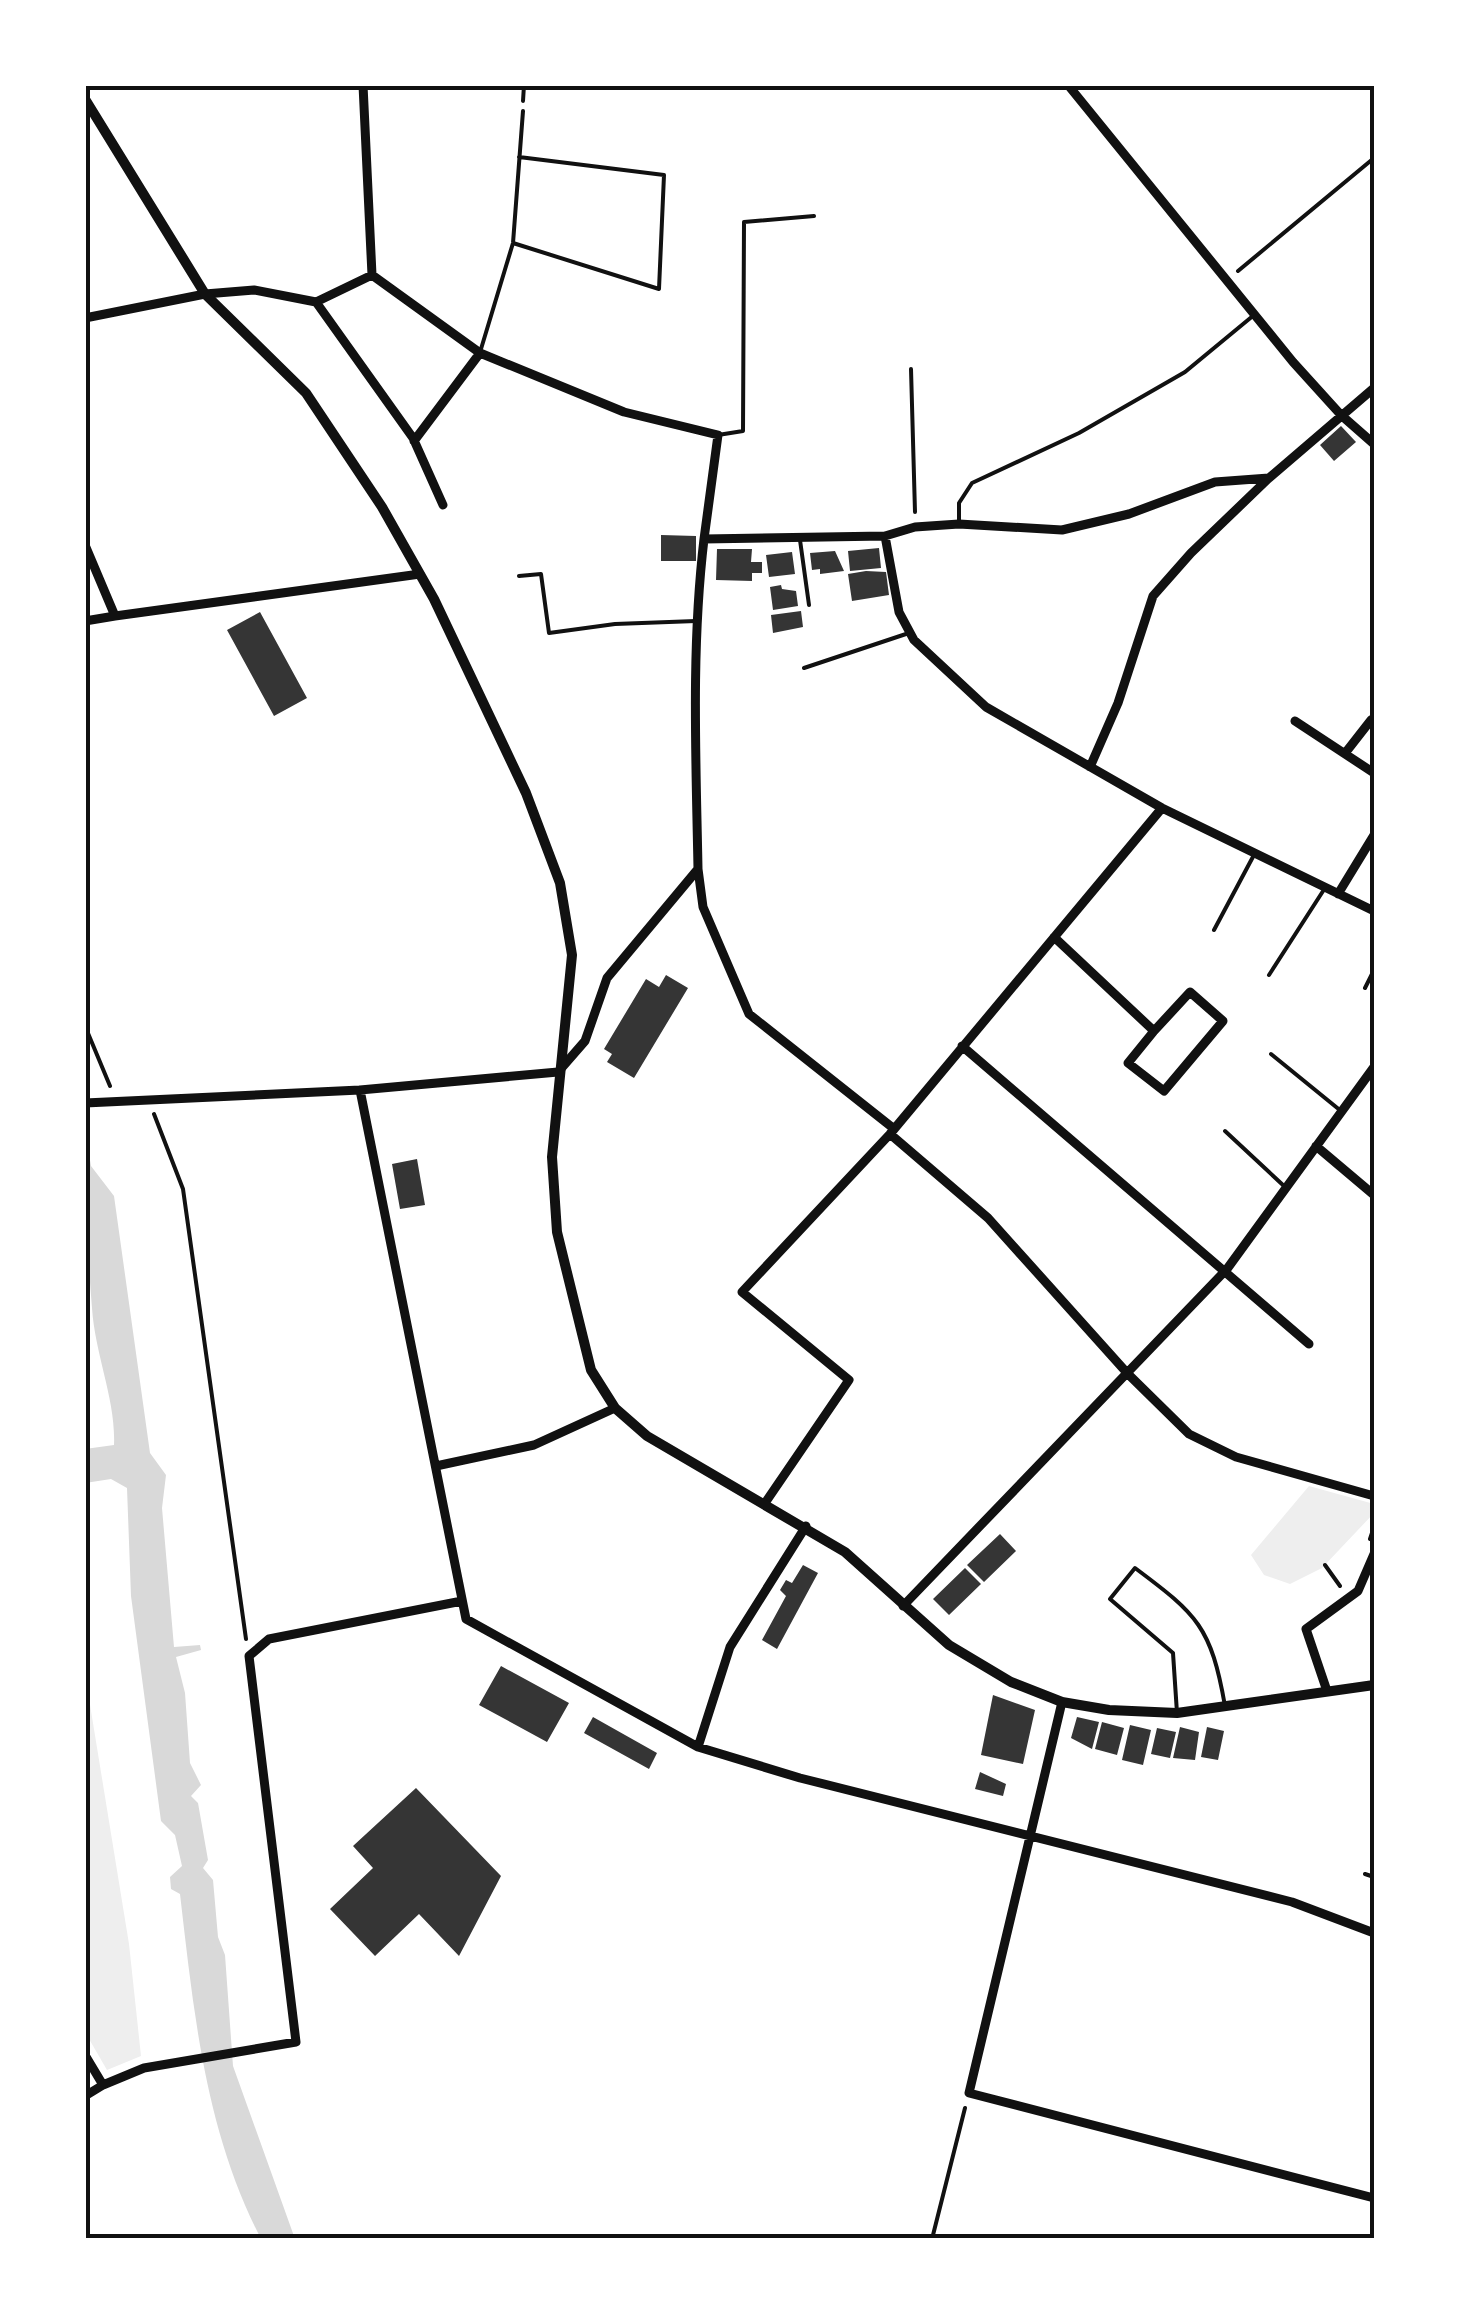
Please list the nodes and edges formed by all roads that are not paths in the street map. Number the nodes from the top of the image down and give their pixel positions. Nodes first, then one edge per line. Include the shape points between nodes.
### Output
1 (363, 85) edge
2 (1068, 85) edge
3 (85, 100) edge
4 (522, 111) dead end
5 (519, 157) junction
6 (814, 216) dead end
7 (513, 243) junction
8 (372, 275) junction
9 (205, 294) junction
10 (316, 302) junction
11 (1254, 316) junction
12 (85, 318) edge
13 (480, 353) junction
14 (1374, 388) edge
15 (1341, 416) junction
16 (718, 435) junction
17 (414, 441) junction
18 (1374, 444) edge
19 (1269, 478) junction
20 (443, 505) dead end
21 (959, 524) junction
22 (886, 536) junction
23 (800, 538) junction
24 (704, 540) junction
25 (85, 545) edge
26 (420, 574) junction
27 (519, 576) dead end
28 (808, 605) dead end
29 (115, 616) junction
30 (85, 620) edge
31 (696, 622) junction
32 (910, 633) junction
33 (804, 668) dead end
34 (1295, 721) dead end
35 (1374, 722) edge
36 (1346, 752) junction
37 (1090, 767) junction
38 (1374, 773) edge
39 (1162, 808) junction
40 (1374, 836) edge
41 (1255, 853) junction
42 (698, 868) junction
43 (1326, 888) junction
44 (1338, 894) junction
45 (1374, 911) edge
46 (1214, 930) dead end
47 (1054, 937) junction
48 (1374, 970) edge
49 (1268, 974) dead end
50 (1365, 988) dead end
51 (1154, 1031) junction
52 (962, 1046) junction
53 (1271, 1054) dead end
54 (1374, 1067) edge
55 (558, 1072) junction
56 (360, 1090) junction
57 (85, 1103) edge
58 (1341, 1111) junction
59 (891, 1131) junction
60 (1225, 1132) dead end
61 (1316, 1146) junction
62 (1286, 1188) junction
63 (1374, 1195) edge
64 (1223, 1274) junction
65 (1309, 1344) dead end
66 (1128, 1374) junction
67 (614, 1408) junction
68 (436, 1466) junction
69 (1374, 1496) edge
70 (765, 1503) junction
71 (806, 1526) junction
72 (1374, 1554) edge
73 (462, 1601) junction
74 (902, 1606) junction
75 (1374, 1685) edge
76 (1328, 1691) junction
77 (1062, 1702) junction
78 (1225, 1707) junction
79 (1177, 1712) junction
80 (698, 1747) junction
81 (1031, 1834) junction
82 (1366, 1874) dead end
83 (1374, 1877) edge
84 (1374, 1933) edge
85 (85, 2054) edge
86 (103, 2085) junction
87 (85, 2096) edge
88 (1374, 2198) edge

1 - 8 street
2 - 11 street
3 - 9 street
4 - 5 lane
5 - 7 lane
5 - 7 lane via 664,175 659,289
6 - 16 lane via 744,222 743,431
7 - 13 lane
8 - 10 street
8 - 13 street
9 - 10 street via 254,290
9 - 12 street
9 - 26 street via 306,393
10 - 17 street
11 - 15 street
11 - 21 lane via 1185,372 972,483 959,503
13 - 16 street via 624,412
13 - 17 street
14 - 15 street
15 - 18 street
15 - 19 street
16 - 24 street
17 - 20 street
19 - 21 street via 1216,482 1062,530
19 - 37 street via 1153,596
21 - 22 street
22 - 23 street
22 - 32 street via 899,612
23 - 24 street
23 - 28 lane
24 - 31 street
25 - 29 street
26 - 29 street
26 - 55 street via 526,793 560,882 572,954
27 - 31 lane via 541,574 550,633
29 - 30 street
31 - 42 street
32 - 33 lane
32 - 37 street via 986,707
34 - 36 street
35 - 36 street
36 - 38 street
37 - 39 street
39 - 41 street
39 - 47 street
40 - 44 street
41 - 43 street
41 - 46 lane
42 - 55 street via 606,978 585,1041
42 - 59 street via 703,907 749,1014
43 - 44 street
43 - 49 lane
44 - 45 street
47 - 51 street
47 - 52 street
48 - 50 lane
51 - 51 street via 1128,1062 1164,1091 1223,1020 1190,992
52 - 59 street
52 - 64 street
53 - 58 lane
54 - 58 street
55 - 56 street
55 - 67 street via 552,1156 557,1232 591,1370
56 - 57 street
56 - 68 street
58 - 61 street
59 - 66 street via 988,1218
59 - 70 street via 742,1292 849,1380
60 - 62 lane
61 - 62 street
61 - 63 street
62 - 64 street
64 - 65 street
64 - 66 street
66 - 69 street via 1189,1434 1236,1457
66 - 74 street
67 - 68 street via 534,1444
67 - 70 street via 647,1436
68 - 73 street
70 - 71 street
71 - 74 street
71 - 80 street via 730,1647
72 - 76 street via 1358,1591 1306,1629
73 - 80 street via 466,1619
73 - 86 street via 269,1639 248,1656 296,2042 162,2065
74 - 77 street via 978,1664
75 - 76 street
76 - 78 street
77 - 79 street
77 - 81 street
78 - 79 street
78 - 79 lane via 1211,1643 1187,1606 1135,1568 1110,1599 1174,1654
80 - 81 street
81 - 84 street via 1292,1902
81 - 88 street via 969,2093
82 - 83 lane
85 - 86 street
86 - 87 street

